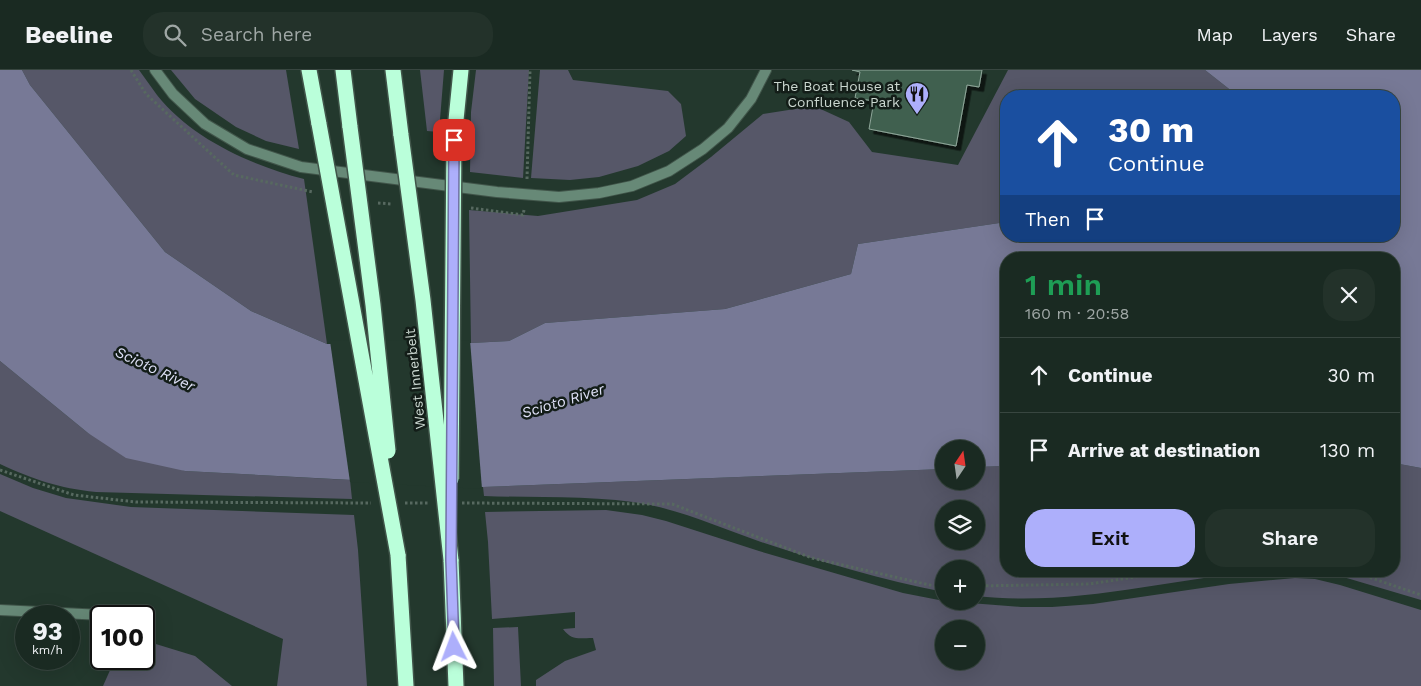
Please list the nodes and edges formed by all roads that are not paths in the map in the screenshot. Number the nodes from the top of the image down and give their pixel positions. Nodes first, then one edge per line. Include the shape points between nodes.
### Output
1 (155, 70) edge
2 (308, 70) edge
3 (343, 70) edge
4 (393, 70) edge
5 (461, 70) edge
6 (766, 70) edge
7 (398, 555) junction
8 (451, 560) junction
9 (0, 610) edge
10 (90, 614) edge
11 (406, 686) edge
12 (456, 686) edge

1 - 6 street via 173,94 205,124 247,149 301,167 559,197 632,186 669,171 728,128 751,99
2 - 7 highway, bridge
3 - 7 highway, bridge via 373,305
4 - 8 highway, West Innerbelt, bridge via 423,300
5 - 8 highway, bridge via 454,140
7 - 11 highway
8 - 12 highway, West Innerbelt
9 - 10 street

